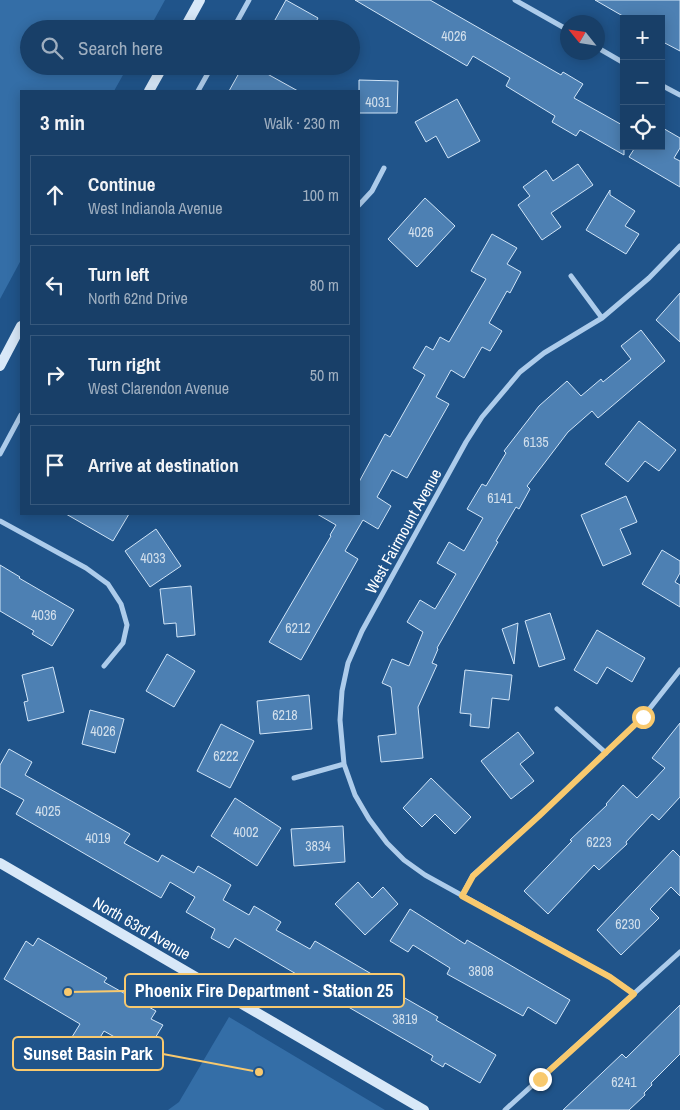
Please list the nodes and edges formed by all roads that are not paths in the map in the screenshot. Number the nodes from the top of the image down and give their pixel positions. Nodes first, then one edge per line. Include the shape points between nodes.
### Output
1 (200, 0) edge
2 (249, 0) edge
3 (515, 0) edge
4 (189, 20) edge
5 (238, 20) edge
6 (560, 25) edge
7 (605, 52) edge
8 (620, 61) edge
9 (158, 75) edge
10 (207, 75) edge
11 (665, 86) edge
12 (150, 90) edge
13 (199, 90) edge
14 (680, 95) edge
15 (384, 168) dead end
16 (360, 203) edge
17 (680, 246) edge
18 (571, 276) dead end
19 (602, 318) junction
20 (20, 328) edge
21 (0, 366) edge
22 (20, 417) edge
23 (0, 454) edge
24 (0, 521) edge
25 (104, 666) dead end
26 (680, 670) edge
27 (557, 709) dead end
28 (606, 753) junction
29 (344, 764) junction
30 (294, 778) dead end
31 (0, 863) edge
32 (462, 896) junction
33 (680, 952) edge
34 (634, 994) junction
35 (424, 1110) edge
36 (504, 1110) edge

1 - 4 street
2 - 5 street
3 - 6 street
7 - 8 street
9 - 12 street
10 - 13 street
11 - 14 street
15 - 16 street via 372,191
17 - 19 street, West Fairmount Avenue
18 - 19 street
19 - 29 street, West Fairmount Avenue via 544,353 520,372 482,417 466,442 362,631 348,663 340,720
20 - 21 street
22 - 23 street
24 - 25 street via 86,568 108,584 122,604 127,625 123,643
26 - 28 street via 643,717
27 - 28 street
28 - 32 street via 473,876
29 - 30 street
29 - 32 street, West Fairmount Avenue via 355,795 387,843 425,875
31 - 35 street, North 63rd Avenue
32 - 34 street, West Fairmount Avenue via 610,977
33 - 34 street
34 - 36 street

